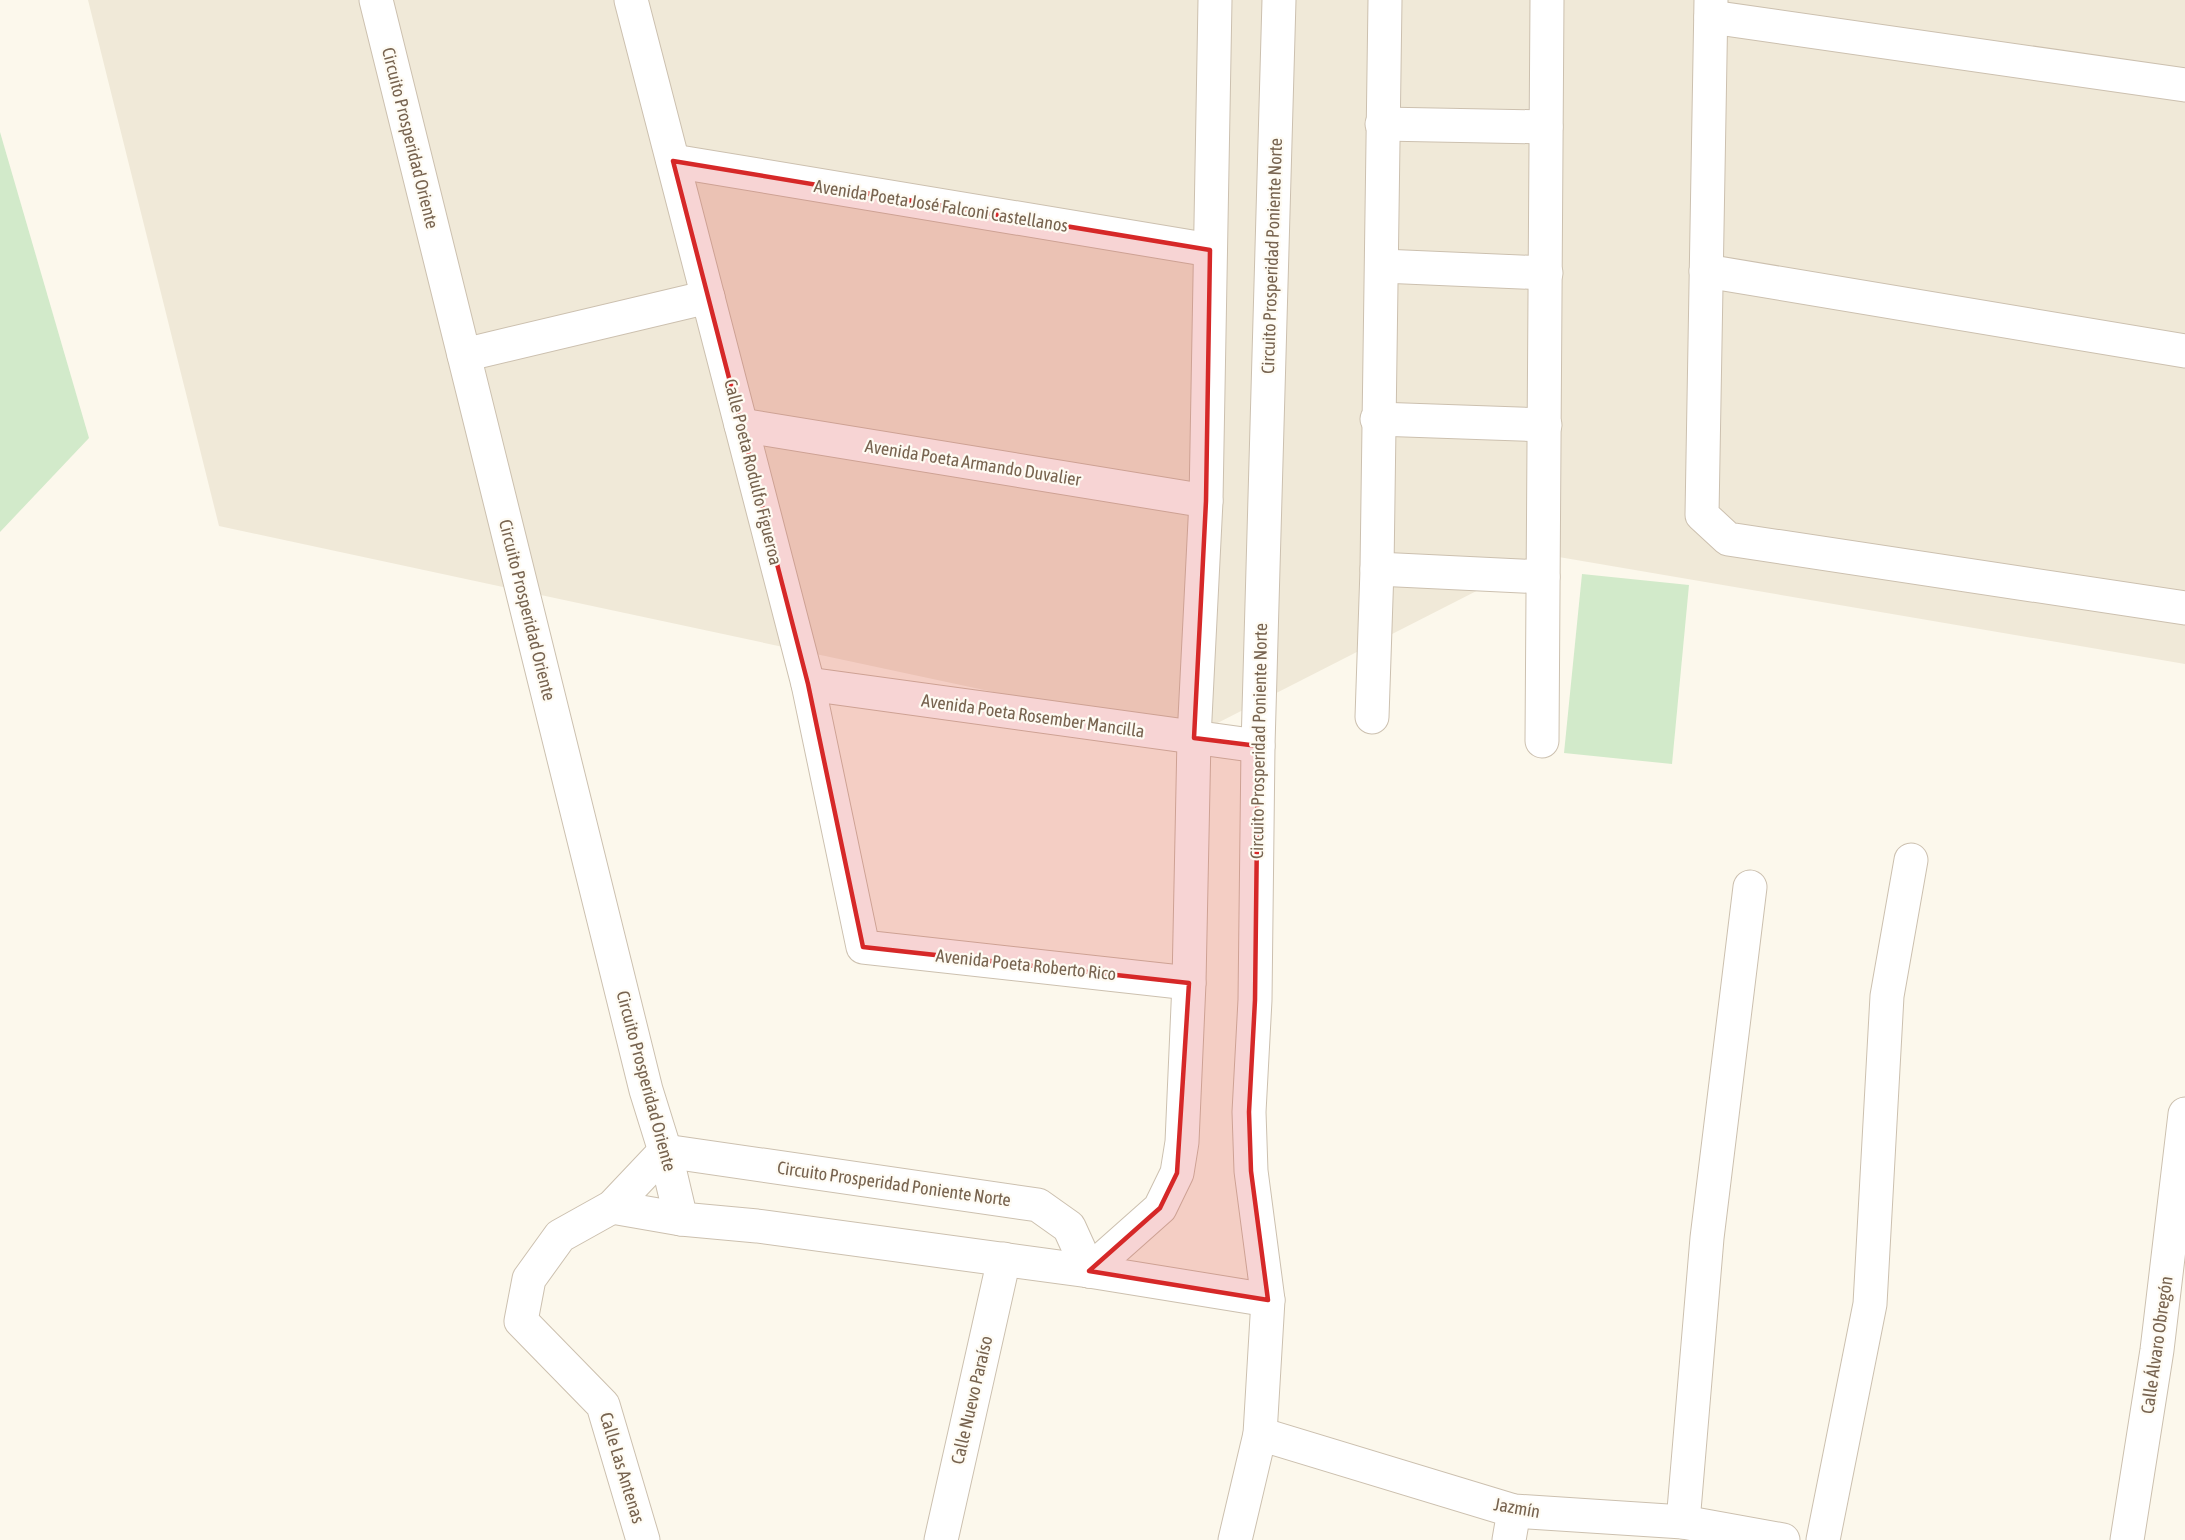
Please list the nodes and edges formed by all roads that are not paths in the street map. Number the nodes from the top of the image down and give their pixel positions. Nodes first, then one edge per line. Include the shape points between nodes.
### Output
1 (376, 0) edge
2 (631, 0) edge
3 (1279, 0) edge
4 (1385, 0) edge
5 (1547, 0) edge
6 (1209, 1) edge
7 (1711, 9) edge
8 (2185, 85) edge
9 (1382, 124) junction
10 (1546, 127) junction
11 (673, 161) junction
12 (1210, 250) junction
13 (1382, 266) junction
14 (1706, 271) junction
15 (1545, 273) junction
16 (708, 297) junction
17 (2185, 351) edge
18 (464, 355) junction
19 (1377, 419) junction
20 (741, 425) junction
21 (1545, 425) junction
22 (1206, 501) junction
23 (1377, 569) junction
24 (1543, 577) junction
25 (2185, 608) edge
26 (808, 684) junction
27 (1372, 717) dead end
28 (1194, 738) junction
29 (1542, 741) dead end
30 (1258, 746) junction
31 (1911, 860) dead end
32 (1750, 887) dead end
33 (863, 947) joint
34 (1189, 983) junction
35 (2185, 1114) edge
36 (665, 1151) junction
37 (612, 1207) junction
38 (681, 1219) junction
39 (1004, 1259) junction
40 (1089, 1271) junction
41 (1268, 1300) junction
42 (1260, 1434) junction
43 (1683, 1522) junction
44 (1512, 1525) edge
45 (643, 1540) edge
46 (941, 1540) edge
47 (1235, 1540) edge
48 (1783, 1540) edge
49 (1823, 1540) edge
50 (2127, 1540) edge

1 - 18 street, Circuito Prosperidad Oriente
2 - 11 street, Calle Poeta Rodulfo Figueroa
3 - 30 street, Circuito Prosperidad Poniente Norte
4 - 9 street
5 - 10 street
6 - 12 street
7 - 8 street
7 - 14 street
9 - 10 street
9 - 13 street
10 - 15 street
11 - 12 street, Avenida Poeta José Falconi Castellanos
11 - 16 street, Calle Poeta Rodulfo Figueroa
12 - 22 street
13 - 15 street
13 - 19 street
14 - 17 street
14 - 25 street via 1702,515 1728,540
15 - 21 street
16 - 18 street
16 - 20 street, Calle Poeta Rodulfo Figueroa
18 - 36 street, Circuito Prosperidad Oriente via 646,1090
19 - 21 street
19 - 23 street
20 - 22 street, Avenida Poeta Armando Duvalier
20 - 26 street, Calle Poeta Rodulfo Figueroa
21 - 24 street
22 - 28 street
23 - 24 street
23 - 27 street
24 - 29 street
26 - 28 street, Avenida Poeta Rosember Mancilla
26 - 33 street, Calle Poeta Rodulfo Figueroa
28 - 30 street, Avenida Poeta Rosember Mancilla
28 - 34 street
30 - 41 street, Circuito Prosperidad Poniente Norte via 1256,1000 1249,1112 1251,1171
31 - 49 street via 1887,996 1870,1304
32 - 43 street via 1707,1238
33 - 34 street, Avenida Poeta Roberto Rico
34 - 40 street via 1182,1142 1177,1173 1160,1208
35 - 50 street, Calle Álvaro Obregón via 2157,1350
36 - 37 street
36 - 38 street, Circuito Prosperidad Oriente
36 - 40 street, Circuito Prosperidad Poniente Norte via 1038,1205 1069,1227
37 - 38 street
37 - 45 street, Calle Las Antenas via 560,1236 529,1278 521,1321 603,1405
38 - 39 street
39 - 40 street
39 - 46 street, Calle Nuevo Paraíso
40 - 41 street
41 - 42 street, Circuito Prosperidad Poniente Norte
42 - 44 street, Jazmín
42 - 47 street, Circuito Prosperidad Poniente Norte
43 - 44 street, Jazmín
43 - 48 street, Jazmín

